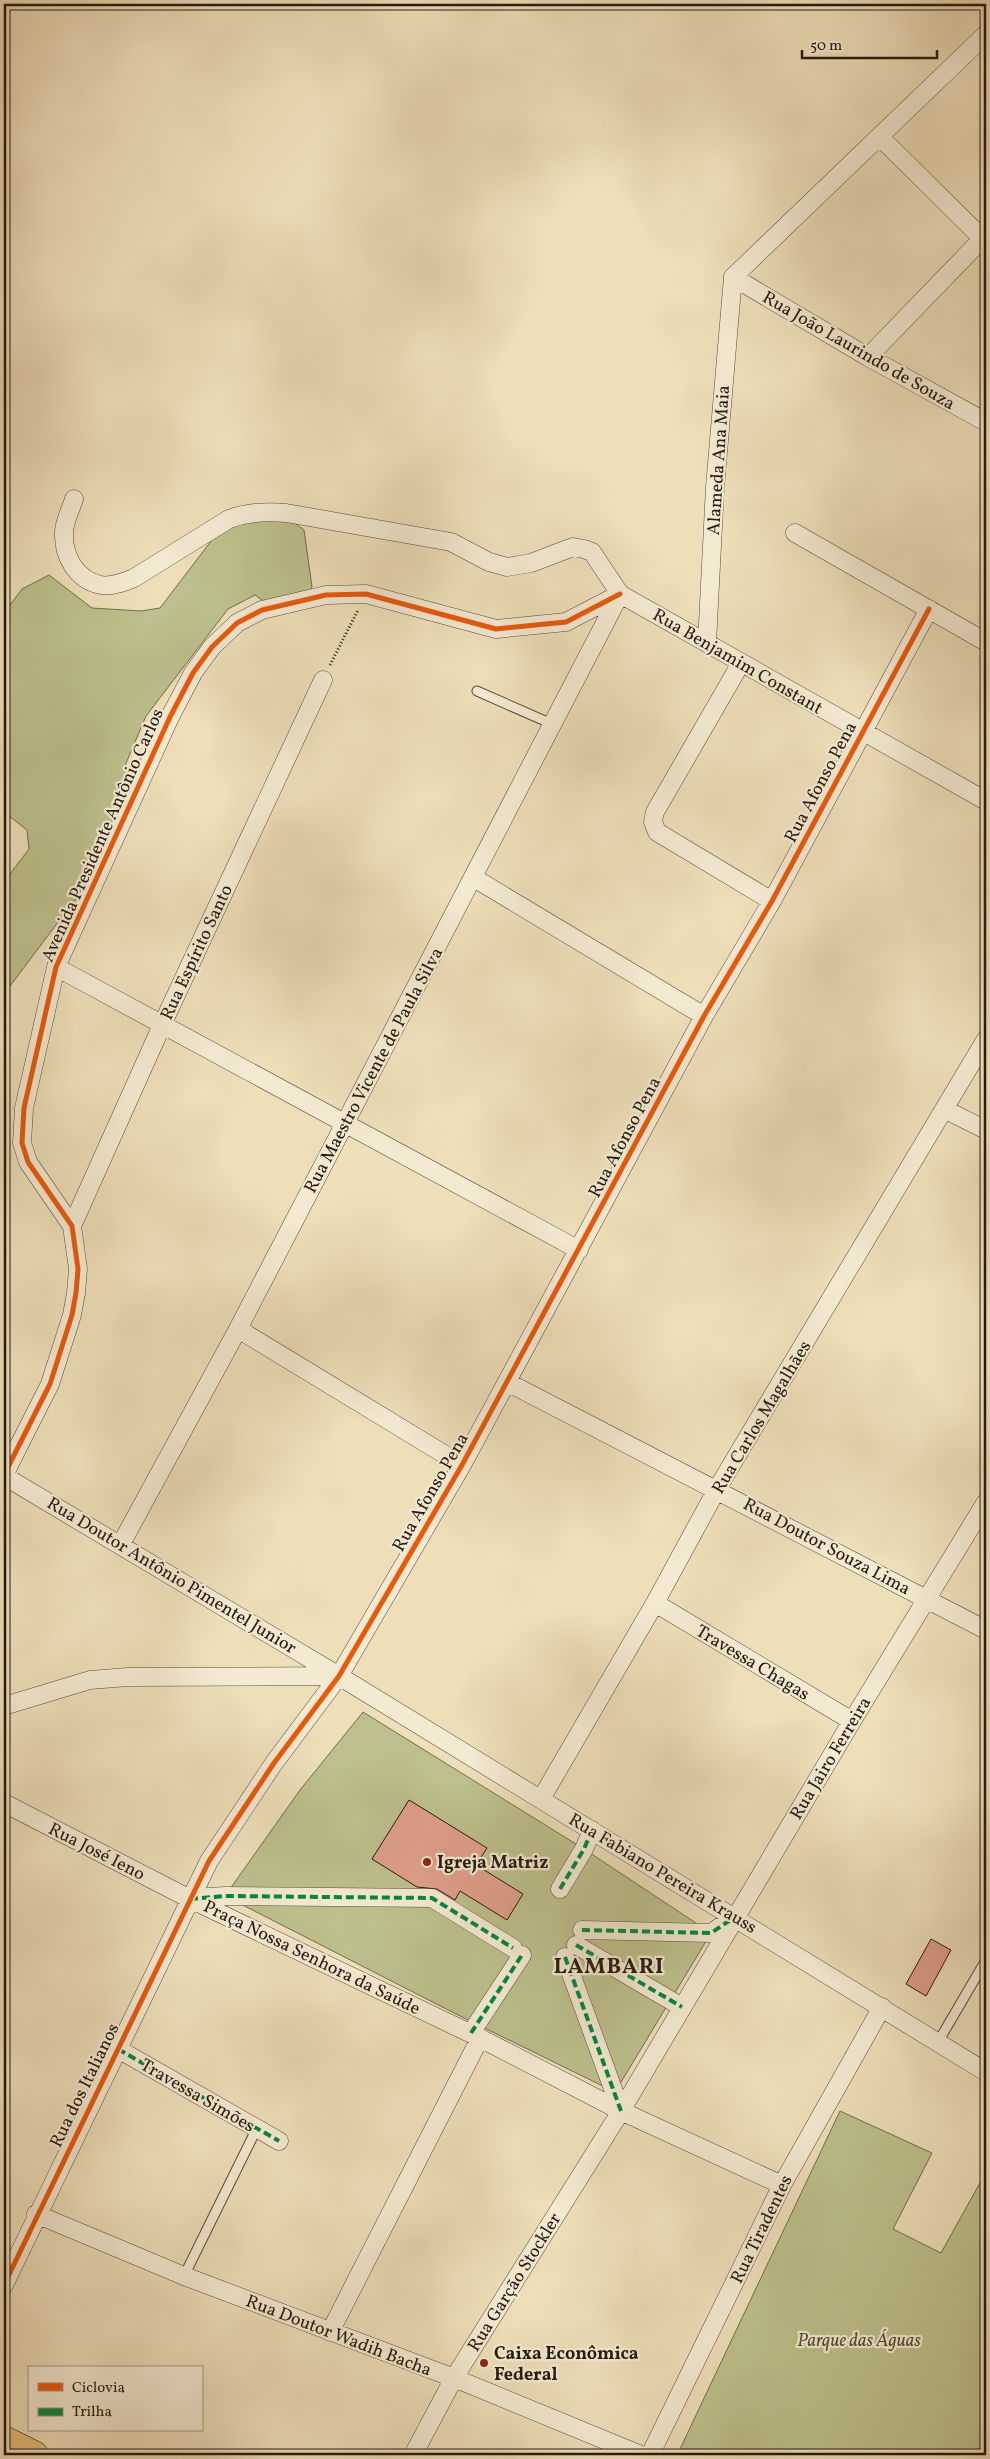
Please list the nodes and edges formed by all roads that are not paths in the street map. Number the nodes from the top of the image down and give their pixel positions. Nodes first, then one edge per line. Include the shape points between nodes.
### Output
1 (986, 34) edge
2 (880, 137) junction
3 (985, 239) edge
4 (733, 277) junction
5 (868, 357) junction
6 (986, 422) edge
7 (74, 499) dead end
8 (795, 532) dead end
9 (620, 594) junction
10 (929, 609) junction
11 (986, 642) edge
12 (707, 643) junction
13 (741, 663) junction
14 (323, 680) road end
15 (477, 691) dead end
16 (552, 724) junction
17 (862, 731) junction
18 (986, 802) edge
19 (474, 878) junction
20 (772, 900) junction
21 (56, 967) junction
22 (704, 1016) junction
23 (162, 1025) junction
24 (986, 1039) edge
25 (946, 1110) junction
26 (344, 1123) junction
27 (986, 1130) edge
28 (72, 1226) junction
29 (579, 1250) junction
30 (238, 1329) junction
31 (507, 1382) junction
32 (462, 1465) junction
33 (4, 1475) edge
34 (717, 1489) junction
35 (986, 1502) edge
36 (121, 1544) junction
37 (927, 1598) junction
38 (655, 1604) junction
39 (986, 1630) edge
40 (339, 1676) junction
41 (4, 1706) edge
42 (852, 1722) junction
43 (541, 1799) junction
44 (4, 1803) edge
45 (592, 1830) junction
46 (560, 1889) dead end
47 (190, 1899) junction
48 (735, 1917) junction
49 (575, 1944) junction
50 (986, 1960) edge
51 (682, 2007) junction
52 (882, 2007) junction
53 (475, 2036) junction
54 (938, 2042) junction
55 (118, 2049) junction
56 (986, 2072) edge
57 (621, 2111) junction
58 (257, 2128) junction
59 (279, 2141) dead end
60 (782, 2185) junction
61 (36, 2214) junction
62 (184, 2276) junction
63 (4, 2284) edge
64 (330, 2332) junction
65 (454, 2378) junction
66 (4, 2440) edge
67 (34, 2455) edge
68 (413, 2455) edge
69 (642, 2455) edge
70 (650, 2455) edge

1 - 2 street
2 - 3 street
2 - 4 street
3 - 5 street
4 - 5 street, Rua João Laurindo de Souza
4 - 12 street, Alameda Ana Maia via 715,487
5 - 6 street, Rua João Laurindo de Souza
7 - 9 street via 64,531 66,552 74,570 101,585 118,584 134,578 228,519 262,511 451,542 489,562 508,567 531,563 573,547 584,549 592,552
8 - 10 street
9 - 12 street, Rua Benjamim Constant
9 - 16 street, Rua Maestro Vicente de Paula Silva
9 - 21 street, Avenida Presidente Antônio Carlos via 566,622 536,627 496,628 366,594 326,595 262,610 237,624 212,646 192,673
10 - 11 street
10 - 17 street, Rua Afonso Pena
12 - 13 street, Rua Benjamim Constant
13 - 17 street, Rua Benjamim Constant
13 - 20 street via 655,812 653,822 657,832
14 - 23 street, Rua Espírito Santo
15 - 16 lane
16 - 19 street, Rua Maestro Vicente de Paula Silva
17 - 18 street, Rua Benjamim Constant
17 - 20 street, Rua Afonso Pena
19 - 22 street
19 - 26 street, Rua Maestro Vicente de Paula Silva
20 - 22 street, Rua Afonso Pena
21 - 23 street
21 - 28 street, Avenida Presidente Antônio Carlos via 24,1108 22,1143 32,1168
22 - 29 street, Rua Afonso Pena
23 - 26 street
23 - 28 street, Rua Espírito Santo
24 - 25 street, Rua Carlos Magalhães
25 - 27 street
25 - 34 street, Rua Carlos Magalhães
26 - 29 street
26 - 30 street, Rua Maestro Vicente de Paula Silva
28 - 33 street, Avenida Presidente Antônio Carlos via 78,1269 72,1315 50,1384
29 - 31 street, Rua Afonso Pena
30 - 32 street
30 - 36 street, Rua Maestro Vicente de Paula Silva
31 - 32 street, Rua Afonso Pena
31 - 34 street, Rua Doutor Souza Lima
32 - 40 street, Rua Afonso Pena
33 - 36 street, Rua Doutor Antônio Pimentel Junior
34 - 37 street, Rua Doutor Souza Lima
34 - 38 street, Rua Carlos Magalhães
35 - 37 street, Rua Jairo Ferreira
36 - 40 street, Rua Doutor Antônio Pimentel Junior
37 - 39 street, Rua Doutor Souza Lima
37 - 42 street, Rua Jairo Ferreira
38 - 42 street, Travessa Chagas
38 - 43 street, Rua Carlos Magalhães
40 - 41 street via 90,1680
40 - 43 street, Rua Fabiano Pereira Krauss
40 - 47 street, Praça Nossa Senhora da Saúde via 233,1822
42 - 48 street, Rua Jairo Ferreira
43 - 45 street, Rua Fabiano Pereira Krauss
44 - 47 street, Rua José Ieno
45 - 46 street
45 - 48 street, Rua Fabiano Pereira Krauss
47 - 53 street, Praça Nossa Senhora da Saúde
47 - 53 street via 224,1896 432,1898 518,1951
47 - 55 street, Rua dos Italianos
48 - 49 street via 711,1933
48 - 51 street
48 - 52 street, Rua Fabiano Pereira Krauss
49 - 51 street
49 - 57 street
50 - 54 lane
51 - 57 street
52 - 54 street, Rua Fabiano Pereira Krauss
52 - 60 street, Rua Tiradentes
53 - 57 street, Praça Nossa Senhora da Saúde
53 - 64 street
54 - 56 street, Rua Fabiano Pereira Krauss
55 - 58 street, Travessa Simões
55 - 61 street, Rua dos Italianos
57 - 60 street, Praça Nossa Senhora da Saúde
57 - 65 street, Rua Garção Stockler
58 - 59 street, Travessa Simões
58 - 62 lane
60 - 70 street, Rua Tiradentes
61 - 62 street, Rua Doutor Wadih Bacha
61 - 63 street, Rua dos Italianos
62 - 64 street, Rua Doutor Wadih Bacha
64 - 65 street, Rua Doutor Wadih Bacha
65 - 68 street, Rua Garção Stockler
65 - 69 street, Rua Doutor Wadih Bacha
66 - 67 main road

